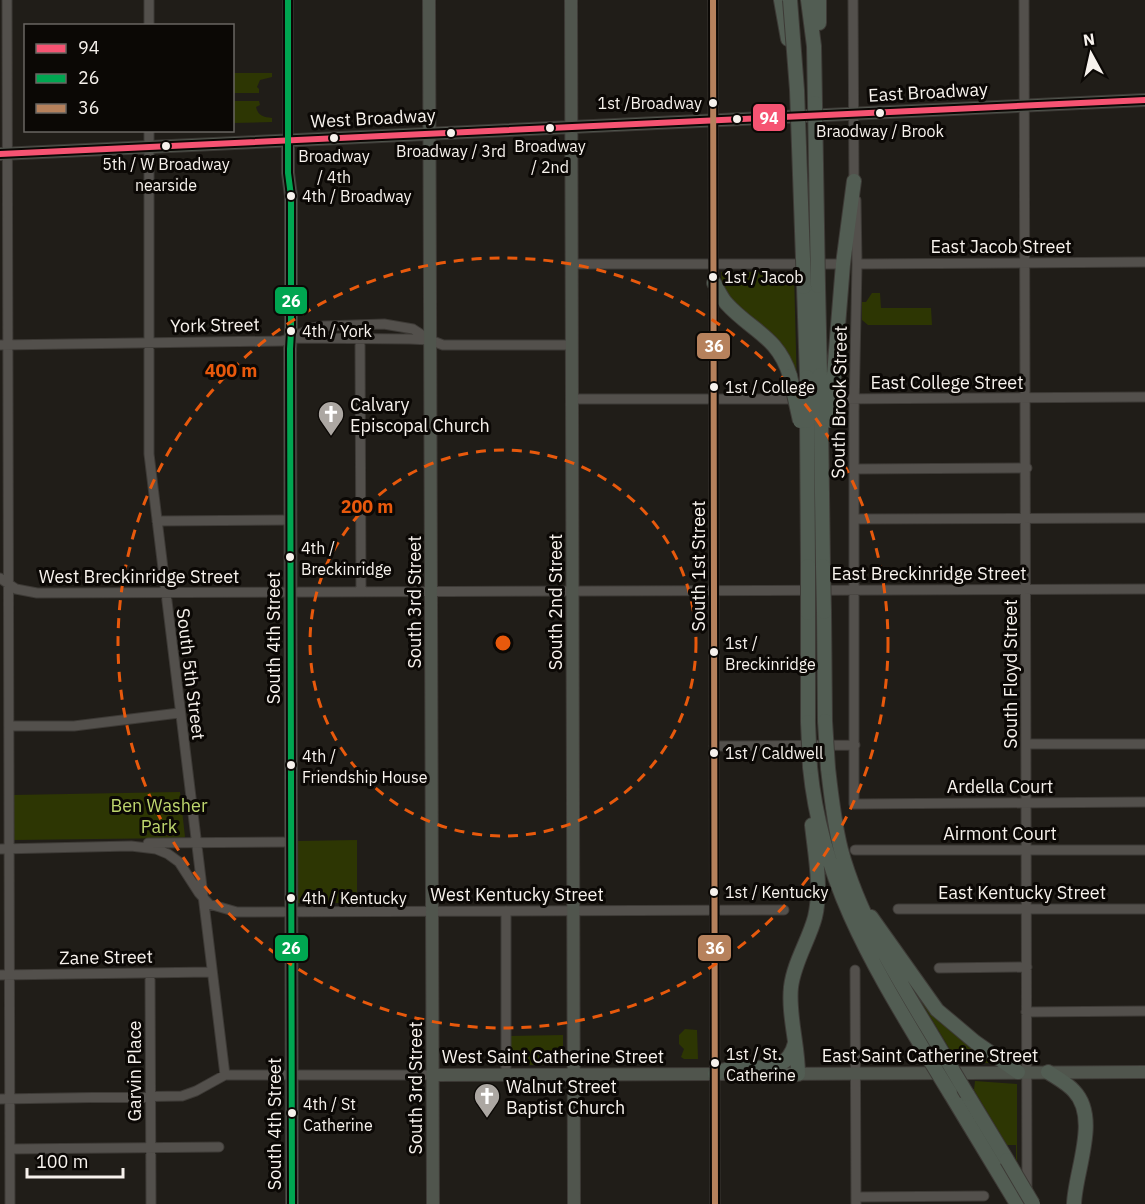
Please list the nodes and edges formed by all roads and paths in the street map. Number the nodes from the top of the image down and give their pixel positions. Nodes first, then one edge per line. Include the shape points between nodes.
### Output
1 (8, 0) edge
2 (149, 0) edge
3 (288, 0) edge
4 (429, 0) edge
5 (571, 0) edge
6 (712, 0) edge
7 (781, 0) edge
8 (790, 0) edge
9 (808, 0) edge
10 (819, 0) edge
11 (852, 0) edge
12 (1024, 0) edge
13 (149, 24) edge
14 (797, 90) junction
15 (1145, 100) edge
16 (815, 103) junction
17 (1024, 106) junction
18 (854, 113) junction
19 (713, 120) junction
20 (572, 126) junction
21 (149, 132) edge
22 (430, 133) junction
23 (288, 140) junction
24 (149, 147) junction
25 (4, 153) edge
26 (854, 181) junction
27 (1026, 262) junction
28 (1145, 262) edge
29 (572, 264) junction
30 (713, 264) junction
31 (843, 264) junction
32 (857, 264) junction
33 (714, 283) junction
34 (811, 286) junction
35 (291, 338) junction
36 (360, 339) junction
37 (430, 340) junction
38 (149, 342) junction
39 (4, 344) edge
40 (572, 345) junction
41 (820, 375) junction
42 (1145, 397) edge
43 (714, 398) junction
44 (1025, 398) junction
45 (572, 399) junction
46 (854, 399) junction
47 (804, 421) junction
48 (1026, 468) junction
49 (854, 469) junction
50 (1145, 518) edge
51 (854, 519) junction
52 (1027, 519) junction
53 (290, 520) junction
54 (157, 521) junction
55 (4, 580) edge
56 (1027, 589) junction
57 (1145, 589) edge
58 (714, 590) junction
59 (854, 590) junction
60 (573, 591) junction
61 (164, 592) junction
62 (291, 592) junction
63 (361, 592) junction
64 (432, 592) junction
65 (179, 713) junction
66 (9, 726) junction
67 (1027, 744) junction
68 (1145, 744) edge
69 (855, 745) junction
70 (714, 746) junction
71 (1145, 802) edge
72 (1027, 803) junction
73 (854, 804) joint
74 (818, 839) junction
75 (195, 842) junction
76 (291, 842) junction
77 (131, 846) junction
78 (4, 849) edge
79 (855, 850) dead end
80 (1027, 850) junction
81 (1145, 850) edge
82 (202, 897) junction
83 (898, 909) dead end
84 (1027, 909) junction
85 (1145, 909) edge
86 (715, 910) junction
87 (784, 910) dead end
88 (433, 911) junction
89 (506, 911) junction
90 (573, 911) junction
91 (291, 912) junction
92 (872, 923) junction
93 (1027, 967) junction
94 (939, 968) dead end
95 (855, 970) dead end
96 (212, 972) junction
97 (150, 973) junction
98 (5, 975) edge
99 (1145, 1011) edge
100 (1026, 1012) junction
101 (795, 1043) junction
102 (1022, 1072) junction
103 (1048, 1072) junction
104 (1145, 1072) edge
105 (855, 1073) junction
106 (573, 1074) junction
107 (715, 1074) junction
108 (798, 1074) junction
109 (225, 1075) junction
110 (292, 1075) junction
111 (433, 1075) junction
112 (506, 1075) junction
113 (151, 1096) junction
114 (5, 1099) edge
115 (219, 1147) dead end
116 (151, 1148) junction
117 (10, 1149) junction
118 (984, 1196) dead end
119 (856, 1200) edge
120 (10, 1204) edge
121 (151, 1204) edge
122 (292, 1204) edge
123 (433, 1204) edge
124 (574, 1204) edge
125 (715, 1204) edge
126 (1017, 1204) edge
127 (1027, 1204) edge
128 (1033, 1204) edge
129 (1074, 1204) edge

1 - 25 street
2 - 13 street
3 - 23 street, South 4th Street
4 - 22 main road, South 3rd Street
5 - 20 main road, South 2nd Street
6 - 19 street, South 1st Street
7 - 14 highway, bridge
8 - 14 highway, bridge
9 - 16 highway
10 - 16 highway
11 - 18 street, South Brook Street
12 - 17 street, South Floyd Street
14 - 34 highway, bridge
15 - 17 main road, East Broadway
16 - 34 highway, bridge
17 - 18 main road, East Broadway
17 - 27 street, South Floyd Street
18 - 19 main road, East Broadway
18 - 26 street, South Brook Street
19 - 20 main road, West Broadway
19 - 30 street, South 1st Street
20 - 22 main road, West Broadway
20 - 29 main road, South 2nd Street
21 - 24 street, South 5th Street
22 - 23 main road, West Broadway
22 - 37 main road, South 3rd Street
23 - 24 main road, West Broadway
23 - 35 main road, South 4th Street
24 - 25 main road, West Broadway
24 - 38 street, South 5th Street
25 - 39 street
26 - 31 highway
26 - 32 street, South Brook Street
27 - 28 street, East Jacob Street
27 - 32 street, East Jacob Street
27 - 44 street, South Floyd Street
29 - 30 street
29 - 40 main road, South 2nd Street
30 - 31 street
30 - 33 street, South 1st Street
31 - 41 highway
32 - 46 street, South Brook Street
33 - 43 street, South 1st Street
33 - 47 highway, bridge via 731,308 772,343 787,367
34 - 41 highway
35 - 36 street, York Street
35 - 37 street via 324,326 384,324 412,329
35 - 38 street, York Street
35 - 53 main road, South 4th Street
36 - 37 street, York Street
36 - 63 street
37 - 40 street, York Street via 443,345
37 - 64 main road, South 3rd Street
38 - 39 street, York Street
38 - 54 street, South 5th Street via 149,454
39 - 55 street
40 - 45 main road, South 2nd Street
41 - 47 highway, bridge
41 - 92 highway, bridge via 826,421 822,524 828,768 842,852
42 - 44 street, East College Street
43 - 45 street, East College Street
43 - 46 street, East College Street
43 - 58 street, South 1st Street
44 - 46 street, East College Street
44 - 48 street, South Floyd Street
45 - 60 main road, South 2nd Street
46 - 49 street, South Brook Street
47 - 74 highway, bridge via 808,722
48 - 49 street
48 - 52 street, South Floyd Street
49 - 51 street, South Brook Street
50 - 52 street
51 - 52 street
51 - 59 street, South Brook Street
52 - 56 street, South Floyd Street
53 - 54 street
53 - 62 main road, South 4th Street
54 - 61 street, South 5th Street
55 - 61 street, West Breckinridge Street via 16,589 37,593
55 - 66 street
56 - 57 street, East Breckinridge Street
56 - 59 street, East Breckinridge Street
56 - 67 street, South Floyd Street
58 - 59 street, East Breckinridge Street
58 - 60 street, West Breckinridge Street
58 - 70 street, South 1st Street
59 - 69 street, South Brook Street
60 - 64 street, West Breckinridge Street
60 - 90 main road, South 2nd Street
61 - 62 street, West Breckinridge Street
61 - 65 street, South 5th Street
62 - 63 street, West Breckinridge Street
62 - 76 main road, South 4th Street
63 - 64 street, West Breckinridge Street
64 - 88 main road, South 3rd Street
65 - 66 street via 74,726
65 - 75 street, South 5th Street
66 - 78 street
67 - 68 street
67 - 72 street, South Floyd Street
69 - 70 street
69 - 73 street, South Brook Street
70 - 86 street, South 1st Street
71 - 72 street, Ardella Court
72 - 73 street, Ardella Court
72 - 80 street, South Floyd Street
74 - 101 highway via 817,906 791,994
74 - 126 highway, bridge via 864,947
75 - 76 street, West Kentucky Street
75 - 77 street, West Kentucky Street
75 - 82 street, South 5th Street
76 - 91 main road, South 4th Street
77 - 78 street, West Kentucky Street
77 - 82 street, West Kentucky Street via 156,849 174,858
78 - 98 street
79 - 80 street, Airmont Court
80 - 81 street, Airmont Court
80 - 84 street, South Floyd Street
82 - 91 street, West Kentucky Street via 227,911
82 - 96 street, South 5th Street
83 - 84 street, East Kentucky Street
84 - 85 street, East Kentucky Street
84 - 93 street, South Floyd Street
86 - 87 street
86 - 90 street, West Kentucky Street
86 - 107 street, South 1st Street
88 - 89 street, West Kentucky Street
88 - 91 street, West Kentucky Street
88 - 111 main road, South 3rd Street
89 - 90 street, West Kentucky Street
89 - 112 street
90 - 106 main road, South 2nd Street
91 - 110 main road, South 4th Street
92 - 102 highway via 937,1010 975,1042
92 - 128 highway, bridge via 897,977
93 - 94 street
93 - 100 street, South Floyd Street
95 - 105 street
96 - 97 street, Zane Street
96 - 109 street, South 5th Street
97 - 98 street, Zane Street
97 - 113 street, Garvin Place
98 - 114 street
99 - 100 street
100 - 102 street, South Floyd Street
101 - 107 highway via 790,1056 779,1065 725,1068
101 - 108 highway
102 - 103 main road, East Saint Catherine Street
102 - 105 main road, East Saint Catherine Street
102 - 127 street, South Floyd Street
103 - 104 main road, East Saint Catherine Street
103 - 129 highway via 1075,1092 1086,1116
105 - 108 main road, East Saint Catherine Street
105 - 119 street
106 - 107 main road, West Saint Catherine Street
106 - 112 main road, West Saint Catherine Street
106 - 124 main road, South 2nd Street
107 - 108 main road, East Saint Catherine Street
107 - 125 street, South 1st Street
109 - 110 street, West Saint Catherine Street
109 - 113 street, West Saint Catherine Street via 187,1095
110 - 111 street, West Saint Catherine Street
110 - 122 main road, South 4th Street
111 - 112 main road, West Saint Catherine Street
111 - 123 main road, South 3rd Street
113 - 114 street, West Saint Catherine Street
113 - 116 street, Garvin Place
114 - 117 street
115 - 116 street
116 - 117 street
116 - 121 street, Garvin Place
117 - 120 street
118 - 119 street

